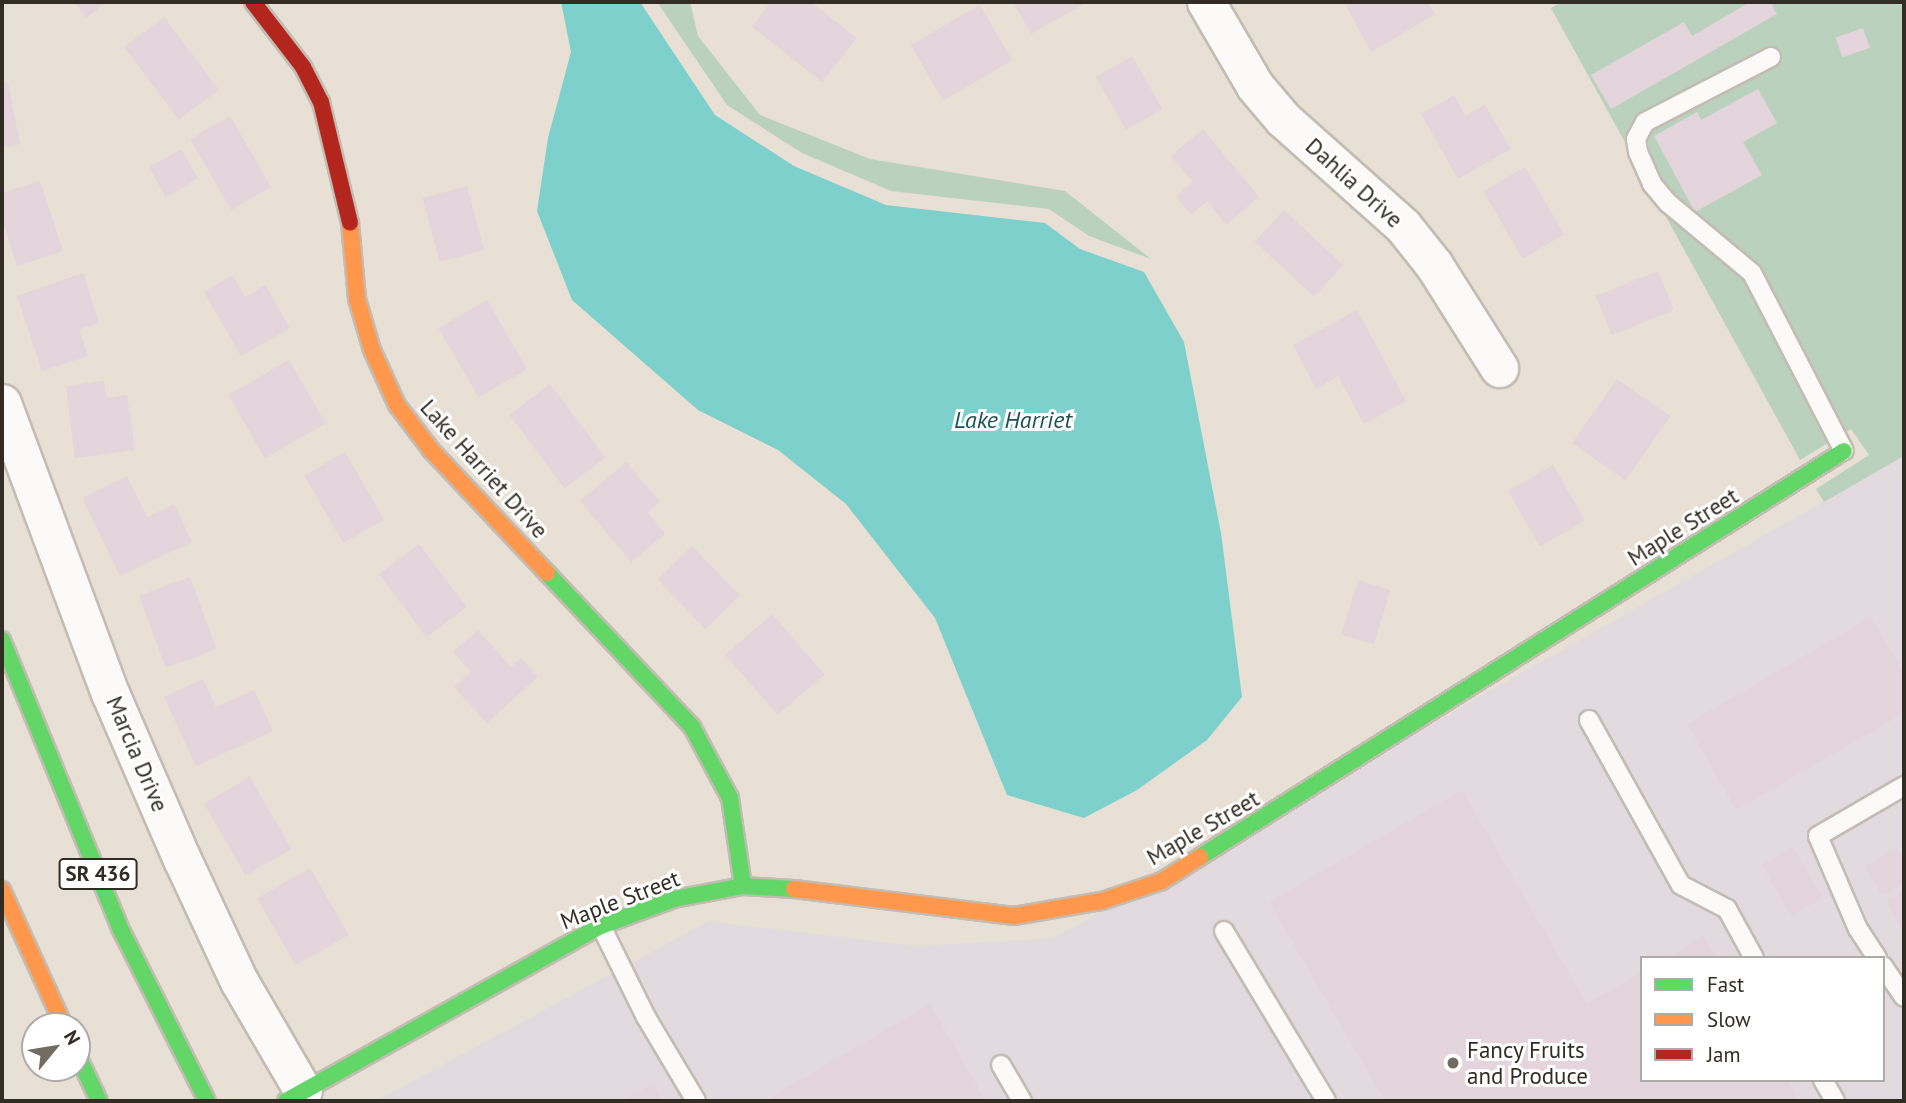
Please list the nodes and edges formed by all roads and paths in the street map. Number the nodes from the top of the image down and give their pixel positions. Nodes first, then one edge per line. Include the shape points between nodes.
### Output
1 (253, 2) edge
2 (1206, 2) edge
3 (1771, 57) dead end
4 (1499, 368) dead end
5 (2, 403) edge
6 (1844, 451) joint
7 (2, 640) edge
8 (1589, 720) dead end
9 (1904, 786) edge
10 (743, 886) junction
11 (2, 890) edge
12 (601, 926) junction
13 (1224, 931) dead end
14 (1753, 956) edge
15 (1876, 956) edge
16 (1885, 969) edge
17 (1904, 997) edge
18 (58, 1012) edge
19 (1001, 1065) dead end
20 (90, 1082) edge
21 (1824, 1082) edge
22 (294, 1096) edge
23 (99, 1101) edge
24 (207, 1101) edge
25 (696, 1101) edge
26 (1022, 1101) edge
27 (1326, 1101) edge
28 (1835, 1101) edge

1 - 10 street, Lake Harriet Drive via 303,67 321,102 349,208 357,299 372,350 397,405 431,450 692,727 730,798
2 - 4 street, Dahlia Drive via 1255,86 1283,119 1403,226 1434,265
3 - 6 lane via 1645,121 1636,139 1637,152 1652,184 1668,203 1752,273
5 - 22 street, Marcia Drive via 110,693
6 - 10 street, Maple Street via 1162,880 1102,901 1014,916 954,912 836,891
7 - 24 street, SR 436 via 121,930
8 - 14 lane via 1681,885 1727,909
9 - 15 lane via 1818,836 1858,929
10 - 12 street, Maple Street via 674,899
11 - 18 street
12 - 22 street, Maple Street
12 - 25 lane via 646,1017
13 - 27 lane
16 - 17 lane
19 - 26 lane
20 - 23 street
21 - 28 lane

